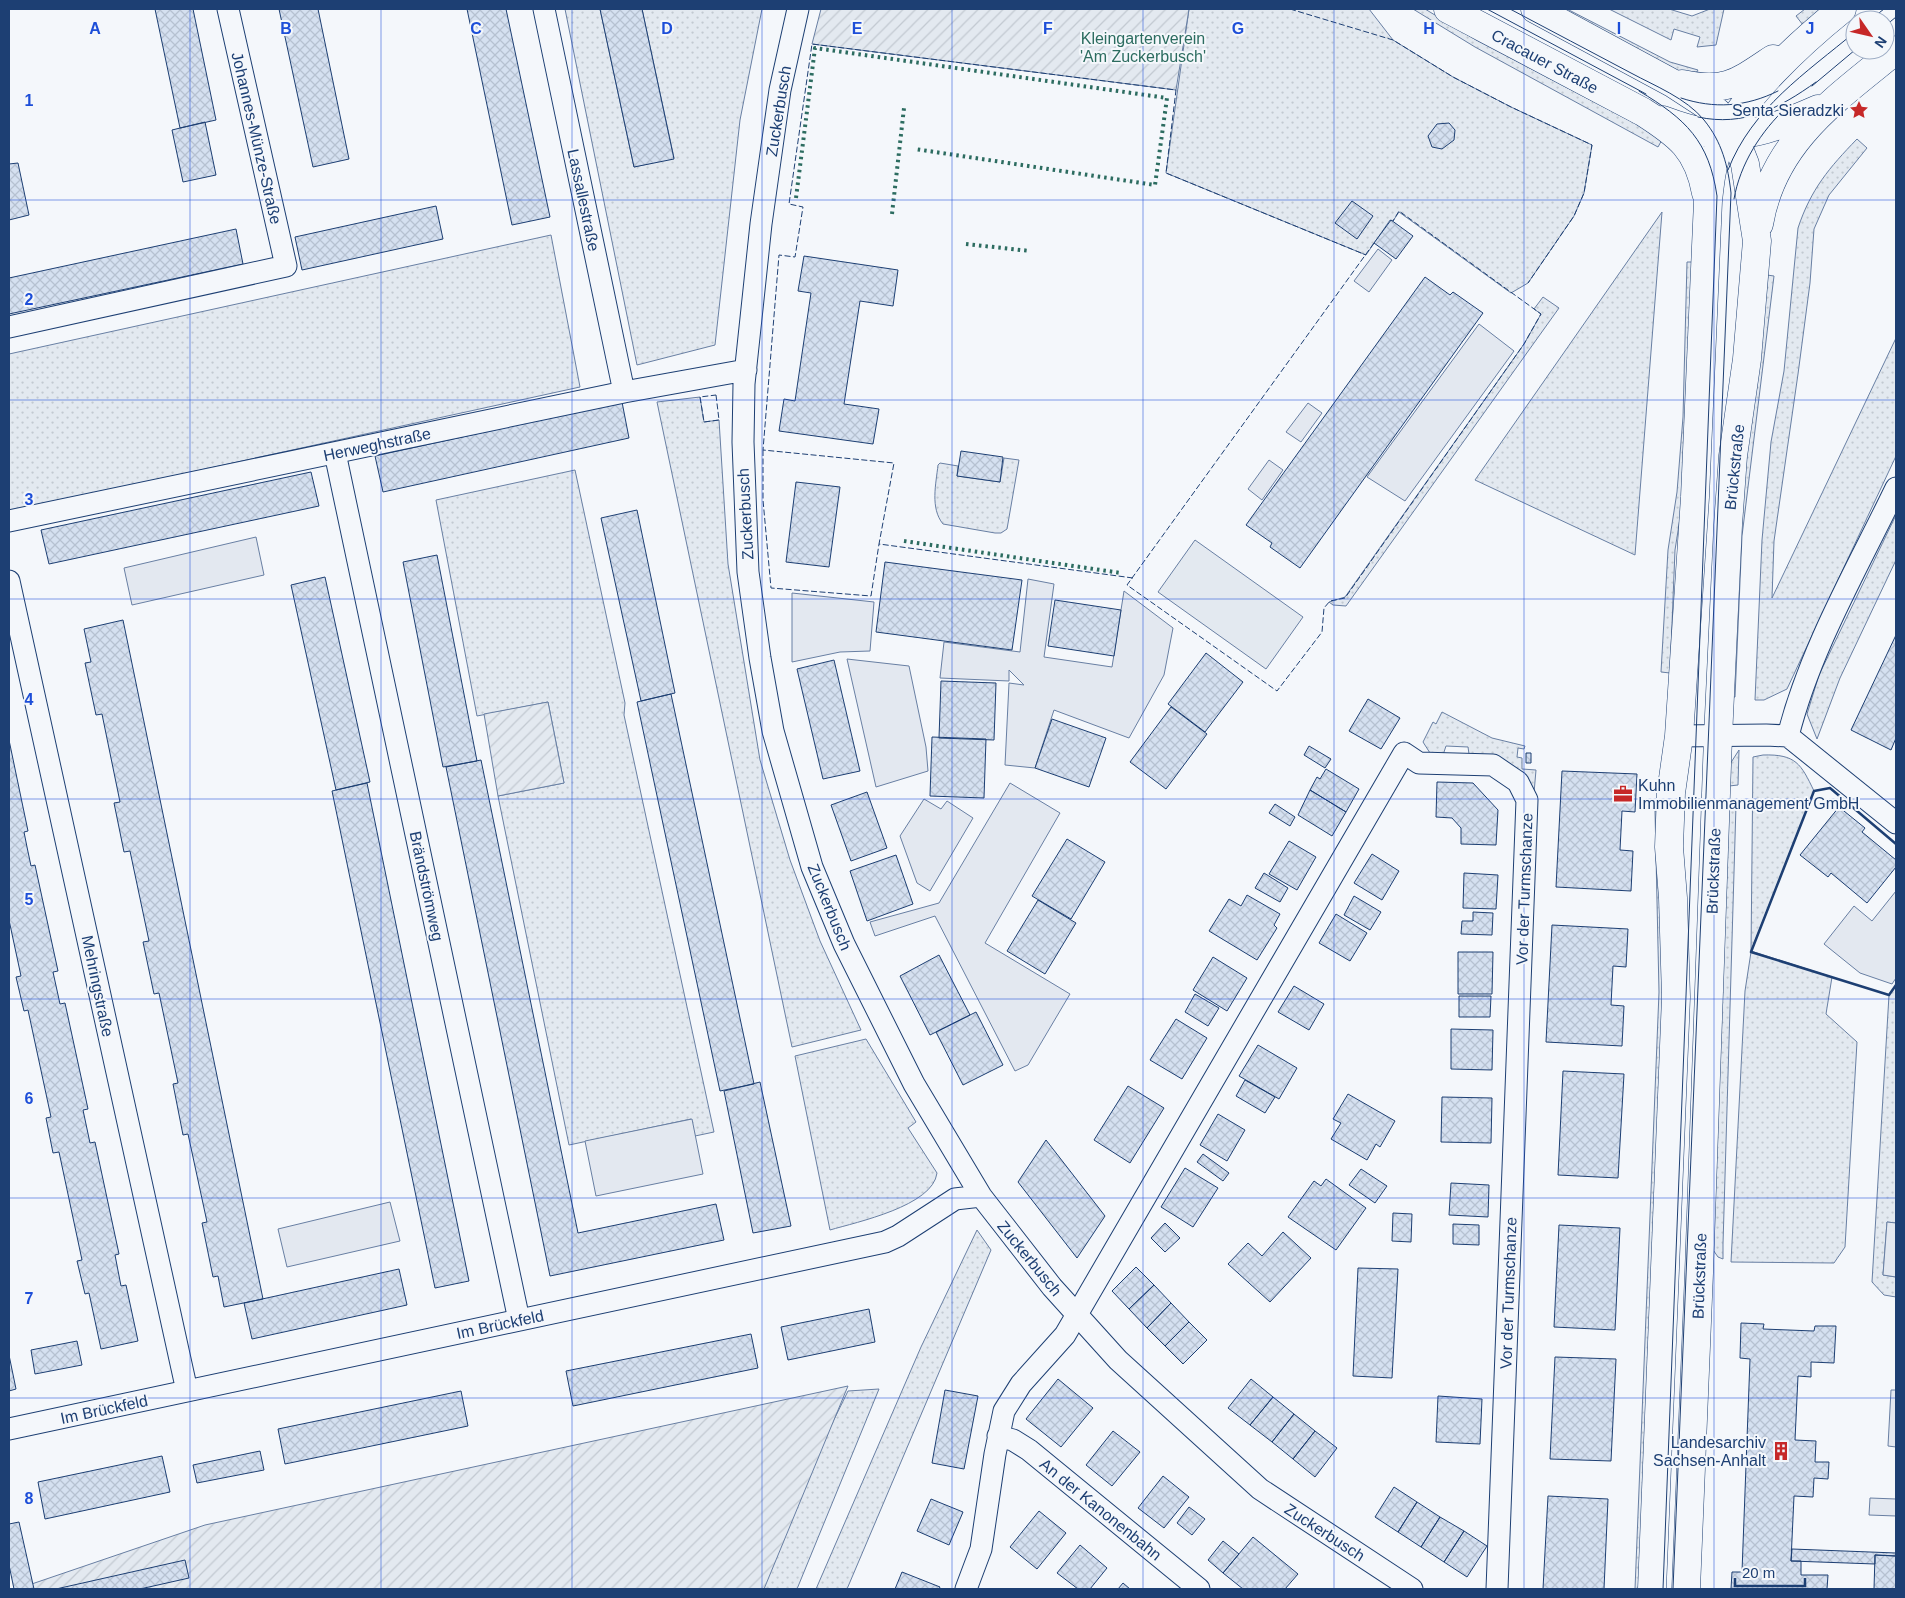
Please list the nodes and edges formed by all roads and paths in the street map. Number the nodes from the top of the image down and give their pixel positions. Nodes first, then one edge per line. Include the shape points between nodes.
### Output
1 (228, 9) edge
2 (544, 9) edge
3 (798, 9) edge
4 (1448, 9) edge
5 (1535, 9) edge
6 (1842, 9) edge
7 (1814, 32) junction
8 (1896, 50) edge
9 (1661, 77) junction
10 (1832, 102) junction
11 (1643, 112) junction
12 (1728, 130) junction
13 (1708, 201) junction
14 (1757, 240) junction
15 (9, 327) edge
16 (746, 370) junction
17 (624, 392) junction
18 (335, 453) junction
19 (1896, 488) edge
20 (9, 521) edge
21 (9, 581) edge
22 (1679, 736) junction
23 (1788, 736) junction
24 (1718, 737) junction
25 (1896, 823) edge
26 (981, 1196) junction
27 (1077, 1315) junction
28 (519, 1320) junction
29 (187, 1391) junction
30 (9, 1429) edge
31 (998, 1436) junction
32 (966, 1589) edge
33 (1199, 1589) edge
34 (1412, 1589) edge
35 (1497, 1589) edge
36 (1652, 1589) edge
37 (1686, 1589) edge

1 - 15 street, Johannes-Münze-Straße via 286,266
2 - 17 street, Lassallestraße
3 - 16 street, Zuckerbusch via 780,90 761,224
4 - 11 main road, Cracauer Straße
5 - 9 main road
6 - 7 main road
7 - 9 main road via 1739,81 1724,87 1710,89
7 - 12 main road via 1769,77
8 - 10 main road
9 - 12 main road via 1709,105
10 - 12 main road, Cracauer Straße via 1766,131
10 - 14 main road via 1799,137 1771,179
11 - 12 main road, Cracauer Straße via 1669,122
11 - 13 main road, Cracauer Straße via 1684,142 1702,172
12 - 13 main road via 1712,168
12 - 14 main road, Brückstraße via 1745,164
13 - 22 main road via 1695,497
14 - 24 main road, Brückstraße via 1747,359 1732,476
16 - 17 street, Herweghstraße
16 - 26 street, Zuckerbusch via 742,442 750,587 766,695 792,801 812,867 844,944 914,1084
17 - 18 street, Herweghstraße
18 - 20 street, Herweghstraße
18 - 28 street, Brändströmweg
19 - 23 street via 1814,658
21 - 29 street, Mehringstraße
22 - 24 street
22 - 36 main road via 1671,793 1669,847 1676,997
23 - 24 street
23 - 25 street
24 - 37 main road, Brückstraße
26 - 27 street, Zuckerbusch
26 - 28 street, Im Brückfeld via 955,1199 885,1242
27 - 31 street via 1065,1335 1009,1402
27 - 34 street, Zuckerbusch via 1152,1393 1260,1489
27 - 35 street, Vor der Turmschanze via 1404,753 1419,763 1493,765 1518,782 1527,800
28 - 29 street, Im Brückfeld
29 - 30 street, Im Brückfeld
31 - 32 street via 981,1548
31 - 33 street, An der Kanonenbahn via 1014,1440 1029,1450

